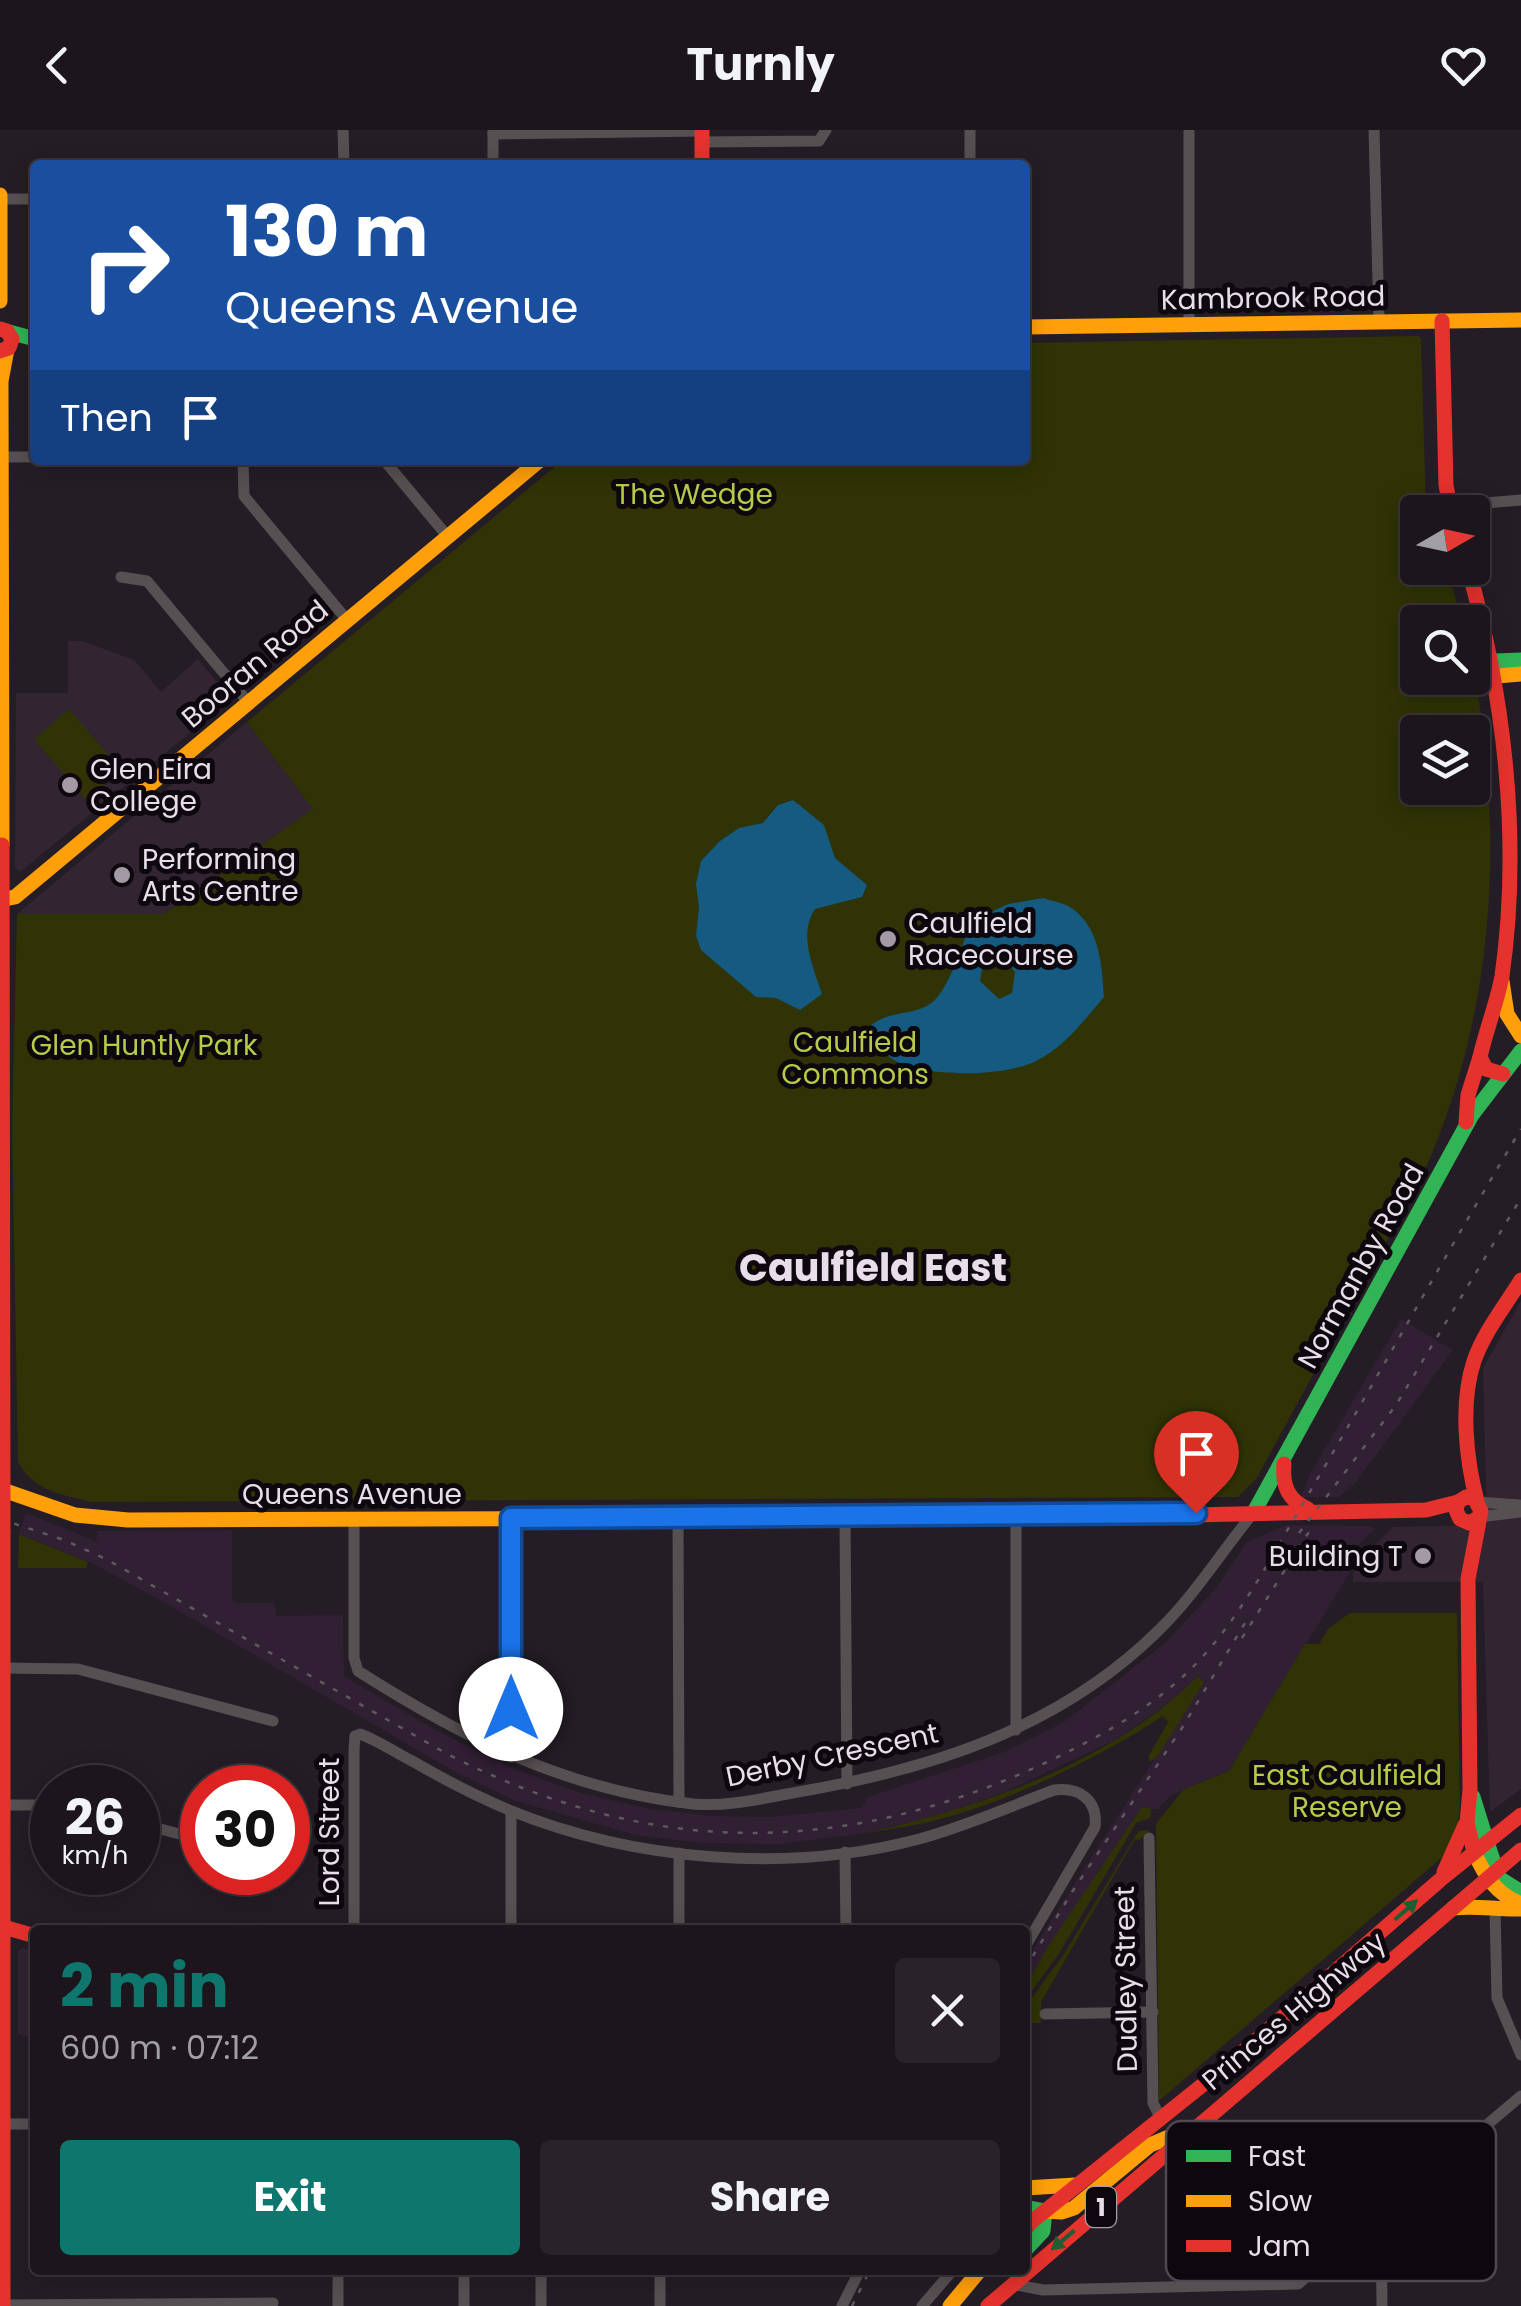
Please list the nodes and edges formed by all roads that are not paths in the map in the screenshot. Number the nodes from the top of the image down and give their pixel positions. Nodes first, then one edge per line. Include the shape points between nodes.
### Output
1 (343, 130) edge
2 (826, 130) edge
3 (970, 130) edge
4 (1189, 130) edge
5 (1374, 130) edge
6 (493, 132) edge
7 (702, 135) edge
8 (344, 160) edge
9 (493, 160) edge
10 (970, 160) edge
11 (0, 198) edge
12 (30, 199) edge
13 (0, 300) edge
14 (1378, 320) junction
15 (1521, 320) edge
16 (1442, 321) junction
17 (1189, 325) junction
18 (1030, 327) edge
19 (5, 340) edge
20 (0, 378) edge
21 (30, 456) edge
22 (1, 457) edge
23 (243, 465) edge
24 (388, 465) edge
25 (534, 465) edge
26 (1448, 495) edge
27 (1521, 500) edge
28 (1490, 504) edge
29 (448, 537) junction
30 (121, 578) dead end
31 (1473, 585) edge
32 (1, 606) edge
33 (348, 620) junction
34 (1521, 660) edge
35 (1496, 669) junction
36 (1521, 674) edge
37 (248, 702) junction
38 (1, 751) edge
39 (1517, 822) edge
40 (1, 900) edge
41 (1502, 977) junction
42 (1521, 1036) edge
43 (1521, 1051) edge
44 (1481, 1054) junction
45 (1503, 1074) junction
46 (1466, 1126) junction
47 (1, 1135) edge
48 (1, 1280) edge
49 (1521, 1280) edge
50 (1470, 1454) junction
51 (1285, 1456) junction
52 (3, 1496) junction
53 (1521, 1508) edge
54 (1459, 1510) junction
55 (1478, 1510) junction
56 (1320, 1511) junction
57 (1254, 1512) junction
58 (846, 1516) junction
59 (1016, 1516) junction
60 (678, 1517) junction
61 (511, 1518) junction
62 (354, 1519) junction
63 (1469, 1567) junction
64 (3, 1668) junction
65 (273, 1721) dead end
66 (1016, 1730) junction
67 (511, 1757) junction
68 (846, 1784) junction
69 (1470, 1789) junction
70 (679, 1802) junction
71 (3, 1805) junction
72 (30, 1805) edge
73 (511, 1811) junction
74 (1521, 1814) edge
75 (1467, 1818) junction
76 (1149, 1838) dead end
77 (1481, 1847) junction
78 (1521, 1850) edge
79 (845, 1852) junction
80 (679, 1853) junction
81 (1491, 1874) junction
82 (1440, 1880) junction
83 (1521, 1892) edge
84 (1521, 1907) edge
85 (1452, 1908) junction
86 (1495, 1909) junction
87 (354, 1925) edge
88 (511, 1925) edge
89 (679, 1925) edge
90 (846, 1925) edge
91 (2, 1927) edge
92 (30, 1935) edge
93 (1030, 1939) edge
94 (1152, 2012) junction
95 (1045, 2014) dead end
96 (2, 2018) edge
97 (1521, 2055) edge
98 (1521, 2096) edge
99 (1160, 2117) junction
100 (1201, 2121) edge
101 (1492, 2121) edge
102 (3, 2124) junction
103 (30, 2124) edge
104 (1166, 2137) edge
105 (1132, 2149) junction
106 (1166, 2149) edge
107 (2, 2176) edge
108 (1074, 2185) junction
109 (1030, 2188) edge
110 (1030, 2198) edge
111 (1030, 2208) edge
112 (1045, 2211) junction
113 (1030, 2224) edge
114 (1030, 2245) edge
115 (1030, 2260) edge
116 (338, 2275) edge
117 (464, 2275) edge
118 (540, 2275) edge
119 (660, 2275) edge
120 (858, 2275) edge
121 (949, 2275) edge
122 (976, 2275) edge
123 (1009, 2277) edge
124 (1300, 2281) edge
125 (1382, 2281) edge
126 (273, 2303) dead end
127 (4, 2305) edge
128 (338, 2306) edge
129 (464, 2306) edge
130 (540, 2306) edge
131 (660, 2306) edge
132 (842, 2306) edge
133 (922, 2306) edge
134 (950, 2306) edge
135 (985, 2306) edge
136 (1382, 2306) edge

1 - 8 street
2 - 7 street via 819,141
3 - 10 street
4 - 17 street
5 - 14 street
6 - 7 street
6 - 9 street
11 - 12 street
11 - 13 main road
13 - 19 main road
14 - 16 main road, Kambrook Road
14 - 17 main road, Kambrook Road
15 - 16 main road, Kambrook Road
16 - 26 main road
17 - 18 main road, Kambrook Road
19 - 20 main road
20 - 22 main road
21 - 22 street
22 - 32 main road
23 - 33 street via 244,496
24 - 29 street
25 - 29 main road, Booran Road
27 - 28 street
29 - 33 main road, Booran Road
30 - 37 street via 147,581
31 - 35 main road
32 - 38 main road
33 - 37 main road, Booran Road
34 - 35 main road
35 - 36 main road
35 - 39 main road
37 - 40 main road, Booran Road via 15,897
38 - 40 main road
39 - 41 main road
40 - 47 main road
41 - 42 main road via 1507,1014
41 - 44 main road
43 - 45 main road, Normanby Road
44 - 45 main road via 1484,1068
44 - 46 main road
45 - 46 main road, Normanby Road
46 - 51 main road, Normanby Road
47 - 48 main road
48 - 52 main road
49 - 50 main road via 1472,1371
50 - 54 main road
50 - 55 main road
51 - 56 main road via 1286,1492 1300,1506
51 - 57 main road, Normanby Road
52 - 62 main road, Queens Avenue via 98,1519
52 - 64 main road, bridge
53 - 55 street
54 - 55 main road via 1469,1522
54 - 55 main road via 1466,1497
54 - 56 main road, Queens Avenue
54 - 63 main road
55 - 63 main road
56 - 57 main road, Queens Avenue
57 - 59 main road, Queens Avenue
57 - 66 street, Derby Crescent via 1159,1630 1080,1693
58 - 59 main road, Queens Avenue
58 - 60 main road, Queens Avenue
58 - 68 street
59 - 66 street
60 - 61 main road, Queens Avenue
60 - 70 street
61 - 62 main road, Queens Avenue
61 - 67 street
62 - 67 street, Derby Crescent via 356,1668
63 - 69 main road
64 - 65 street via 78,1669
64 - 71 main road
66 - 68 street, Derby Crescent via 943,1760
67 - 70 street, Derby Crescent via 584,1782
68 - 70 street, Derby Crescent via 724,1804
69 - 75 main road
69 - 77 main road
71 - 72 street
71 - 91 main road
73 - 80 street via 596,1838
73 - 87 street, Lord Street via 356,1734
73 - 88 street
74 - 77 main road, 1
75 - 77 main road
75 - 82 main road
76 - 94 street, Dudley Street
77 - 81 main road
77 - 82 main road, Princes Highway / 1
78 - 81 main road, 1
79 - 80 street
79 - 90 street
79 - 93 street via 964,1826 1054,1790 1082,1794 1096,1819
80 - 89 street
81 - 83 main road
81 - 84 main road via 1498,1894
81 - 85 main road, Princes Highway / 1
99 -> 82 main road, Princes Highway / 1
84 - 86 main road
85 - 86 main road
85 - 100 main road, Princes Highway / 1
86 - 97 street via 1497,1998
91 - 92 main road
91 - 96 main road
94 - 95 street
94 - 99 street, Dudley Street via 1153,2103
96 - 102 main road
98 - 101 street
99 - 105 main road, Princes Highway / 1
102 - 103 street
102 - 107 main road
104 - 105 main road
105 - 108 main road, Princes Highway / 1
105 - 112 main road via 1074,2208
106 -> 115 main road, Princes Highway / 1
107 - 127 main road
108 - 109 main road
108 - 112 main road, Princes Highway / 1
110 - 112 main road
111 - 112 main road
112 - 113 main road, Princes Highway / 1
112 - 114 main road via 1043,2231
116 - 128 street
117 - 129 street
118 - 130 street
119 - 131 street
120 - 132 street
121 - 133 street
122 - 134 main road
123 - 124 street via 1042,2290
123 - 135 main road, Princes Highway via 988,2291
125 - 136 street
126 - 127 street

